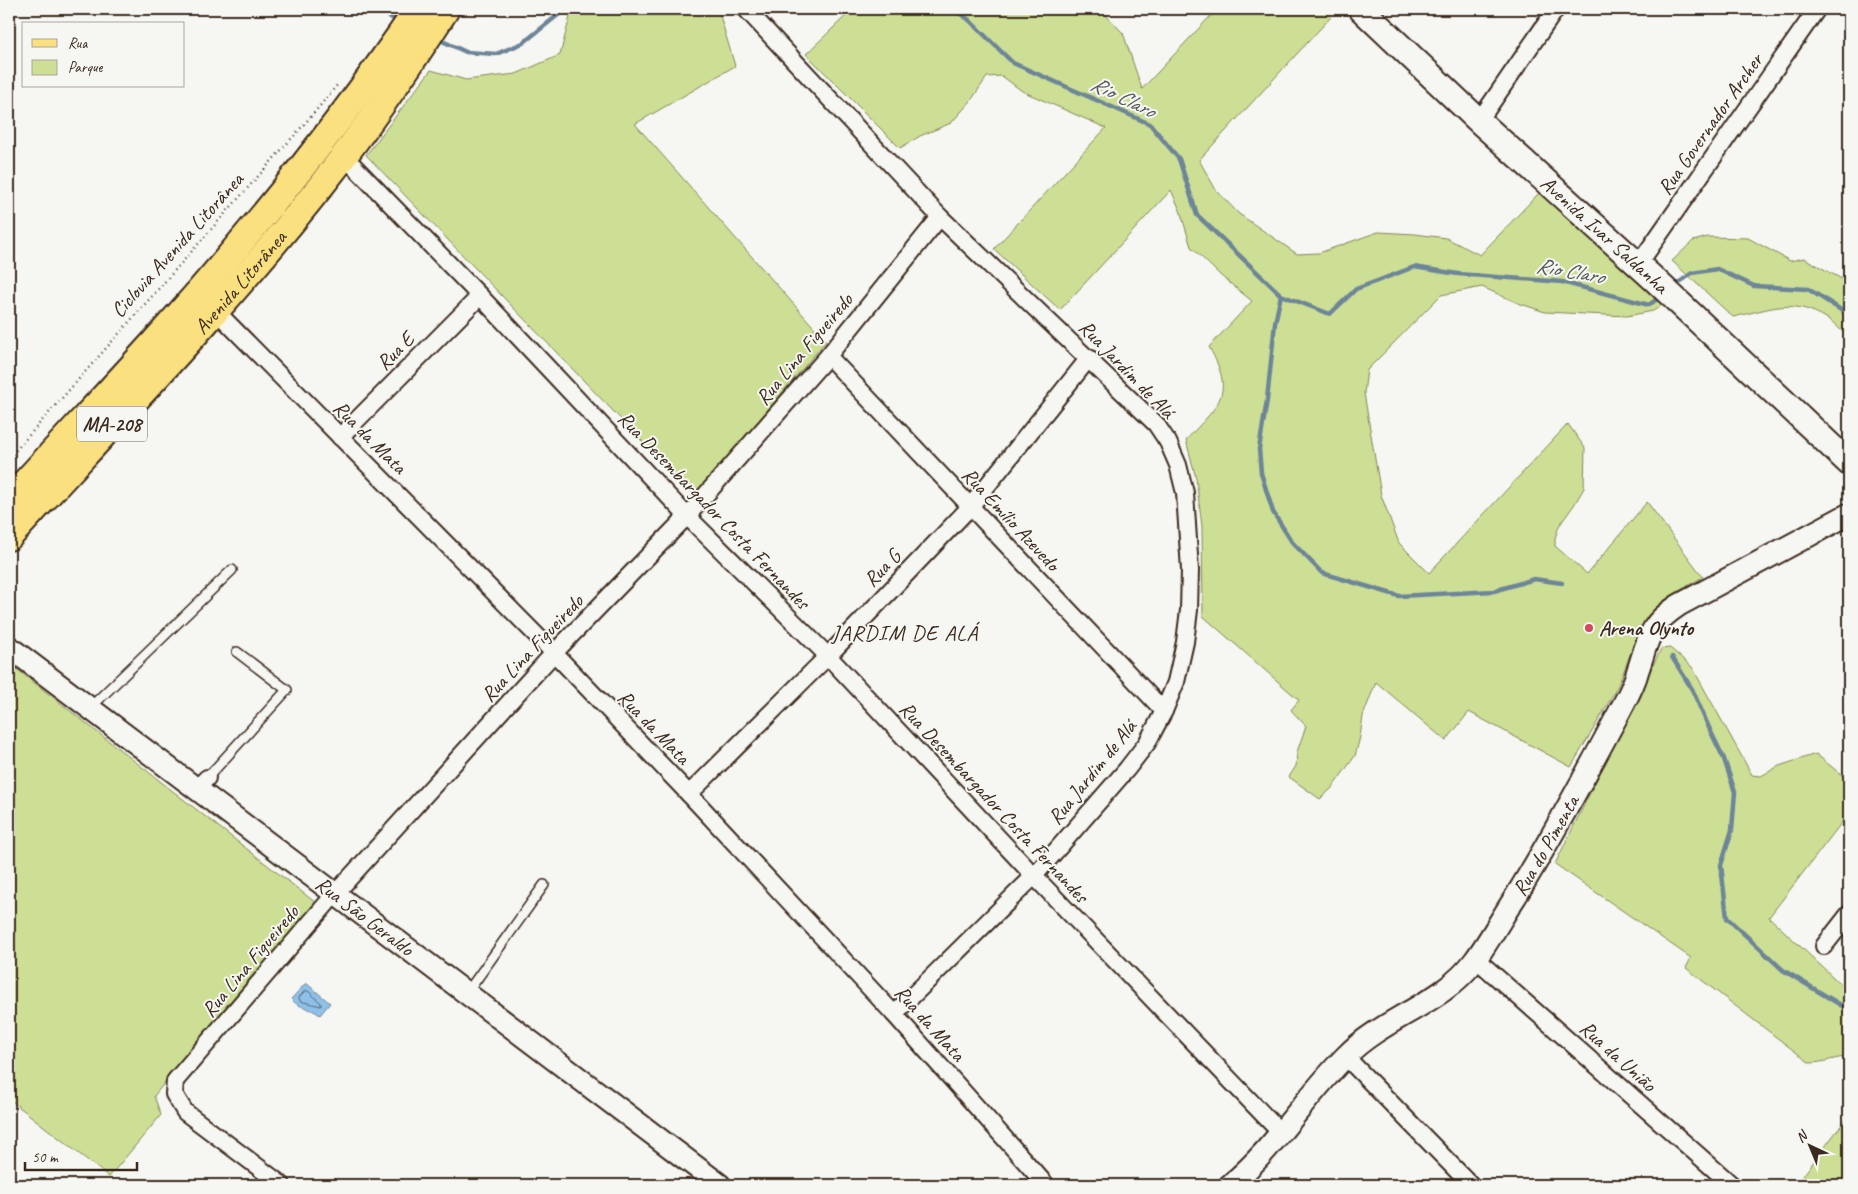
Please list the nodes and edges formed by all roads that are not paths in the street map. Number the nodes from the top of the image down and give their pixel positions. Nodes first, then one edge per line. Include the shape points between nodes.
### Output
1 (746, 9) edge
2 (1361, 9) edge
3 (1376, 9) edge
4 (1556, 9) edge
5 (1817, 9) edge
6 (430, 12) edge
7 (393, 66) junction
8 (1483, 116) junction
9 (344, 156) junction
10 (940, 216) junction
11 (1650, 267) junction
12 (197, 294) junction
13 (480, 296) junction
14 (1687, 303) junction
15 (216, 311) junction
16 (828, 356) junction
17 (1089, 358) junction
18 (340, 437) junction
19 (1849, 448) edge
20 (1849, 463) edge
21 (9, 500) edge
22 (970, 507) junction
23 (1849, 514) edge
24 (687, 516) junction
25 (9, 536) edge
26 (232, 570) dead end
27 (9, 647) edge
28 (238, 652) dead end
29 (554, 653) junction
30 (828, 656) junction
31 (94, 705) junction
32 (1164, 711) junction
33 (202, 784) junction
34 (689, 794) junction
35 (1034, 876) junction
36 (544, 885) dead end
37 (334, 895) junction
38 (1849, 914) edge
39 (1824, 946) dead end
40 (1476, 959) junction
41 (466, 994) junction
42 (894, 1014) junction
43 (1345, 1056) junction
44 (1281, 1133) junction
45 (282, 1185) edge
46 (720, 1185) edge
47 (1046, 1185) edge
48 (1230, 1185) edge
49 (1471, 1185) edge
50 (1732, 1185) edge

1 - 10 street, Rua Jardim de Alá
2 - 8 main road, Avenida Ivar Saldanha
3 - 8 main road, Avenida Ivar Saldanha
4 - 8 street
5 - 11 street, Rua Governador Archer
6 - 7 main road, Avenida Litorânea / MA-208
7 - 9 main road, Avenida Litorânea / MA-208
7 - 12 main road, Avenida Litorânea / MA-208 via 351,84 277,199
8 - 11 main road, Avenida Ivar Saldanha
9 - 13 street, Rua Desembargador Costa Fernandes
9 - 15 main road, Avenida Litorânea / MA-208
10 - 16 street, Rua Lina Figueiredo
10 - 17 street, Rua Jardim de Alá
11 - 14 main road, Avenida Ivar Saldanha
12 - 15 main road
12 - 21 main road, Avenida Litorânea / MA-208
13 - 18 street, Rua E
13 - 24 street, Rua Desembargador Costa Fernandes
14 - 19 main road, Avenida Ivar Saldanha
14 - 20 main road, Avenida Ivar Saldanha
15 - 18 street, Rua da Mata
15 - 25 main road, Avenida Litorânea / MA-208
16 - 22 street, Rua Emílio Azevedo
16 - 24 street, Rua Lina Figueiredo
17 - 22 street, Rua G
17 - 32 street, Rua Jardim de Alá via 1156,424 1178,465 1184,493 1190,570 1189,610 1176,682
18 - 29 street, Rua da Mata
22 - 30 street, Rua G
22 - 32 street, Rua Emílio Azevedo
23 - 40 street, Rua do Pimenta via 1679,605 1655,627 1632,687 1607,735 1539,858
24 - 29 street, Rua Lina Figueiredo
24 - 30 street, Rua Desembargador Costa Fernandes
26 - 31 lane
27 - 31 street, Rua São Geraldo
28 - 33 lane via 287,690
29 - 34 street, Rua da Mata
29 - 37 street, Rua Lina Figueiredo
30 - 34 street, Rua G
30 - 35 street, Rua Desembargador Costa Fernandes
31 - 33 street, Rua São Geraldo
32 - 35 street, Rua Jardim de Alá via 1127,769
33 - 37 street, Rua São Geraldo
34 - 42 street, Rua da Mata
35 - 42 street, Rua Jardim de Alá
35 - 44 street, Rua Desembargador Costa Fernandes
36 - 41 lane
37 - 41 street, Rua São Geraldo
37 - 45 street, Rua Lina Figueiredo via 175,1081 174,1094 185,1112
38 - 39 street
40 - 43 street, Rua do Pimenta via 1443,991
40 - 50 street, Rua da União
41 - 46 street, Rua São Geraldo
42 - 47 street, Rua da Mata
43 - 44 street, Rua do Pimenta
43 - 49 street
44 - 48 street, Rua do Pimenta

